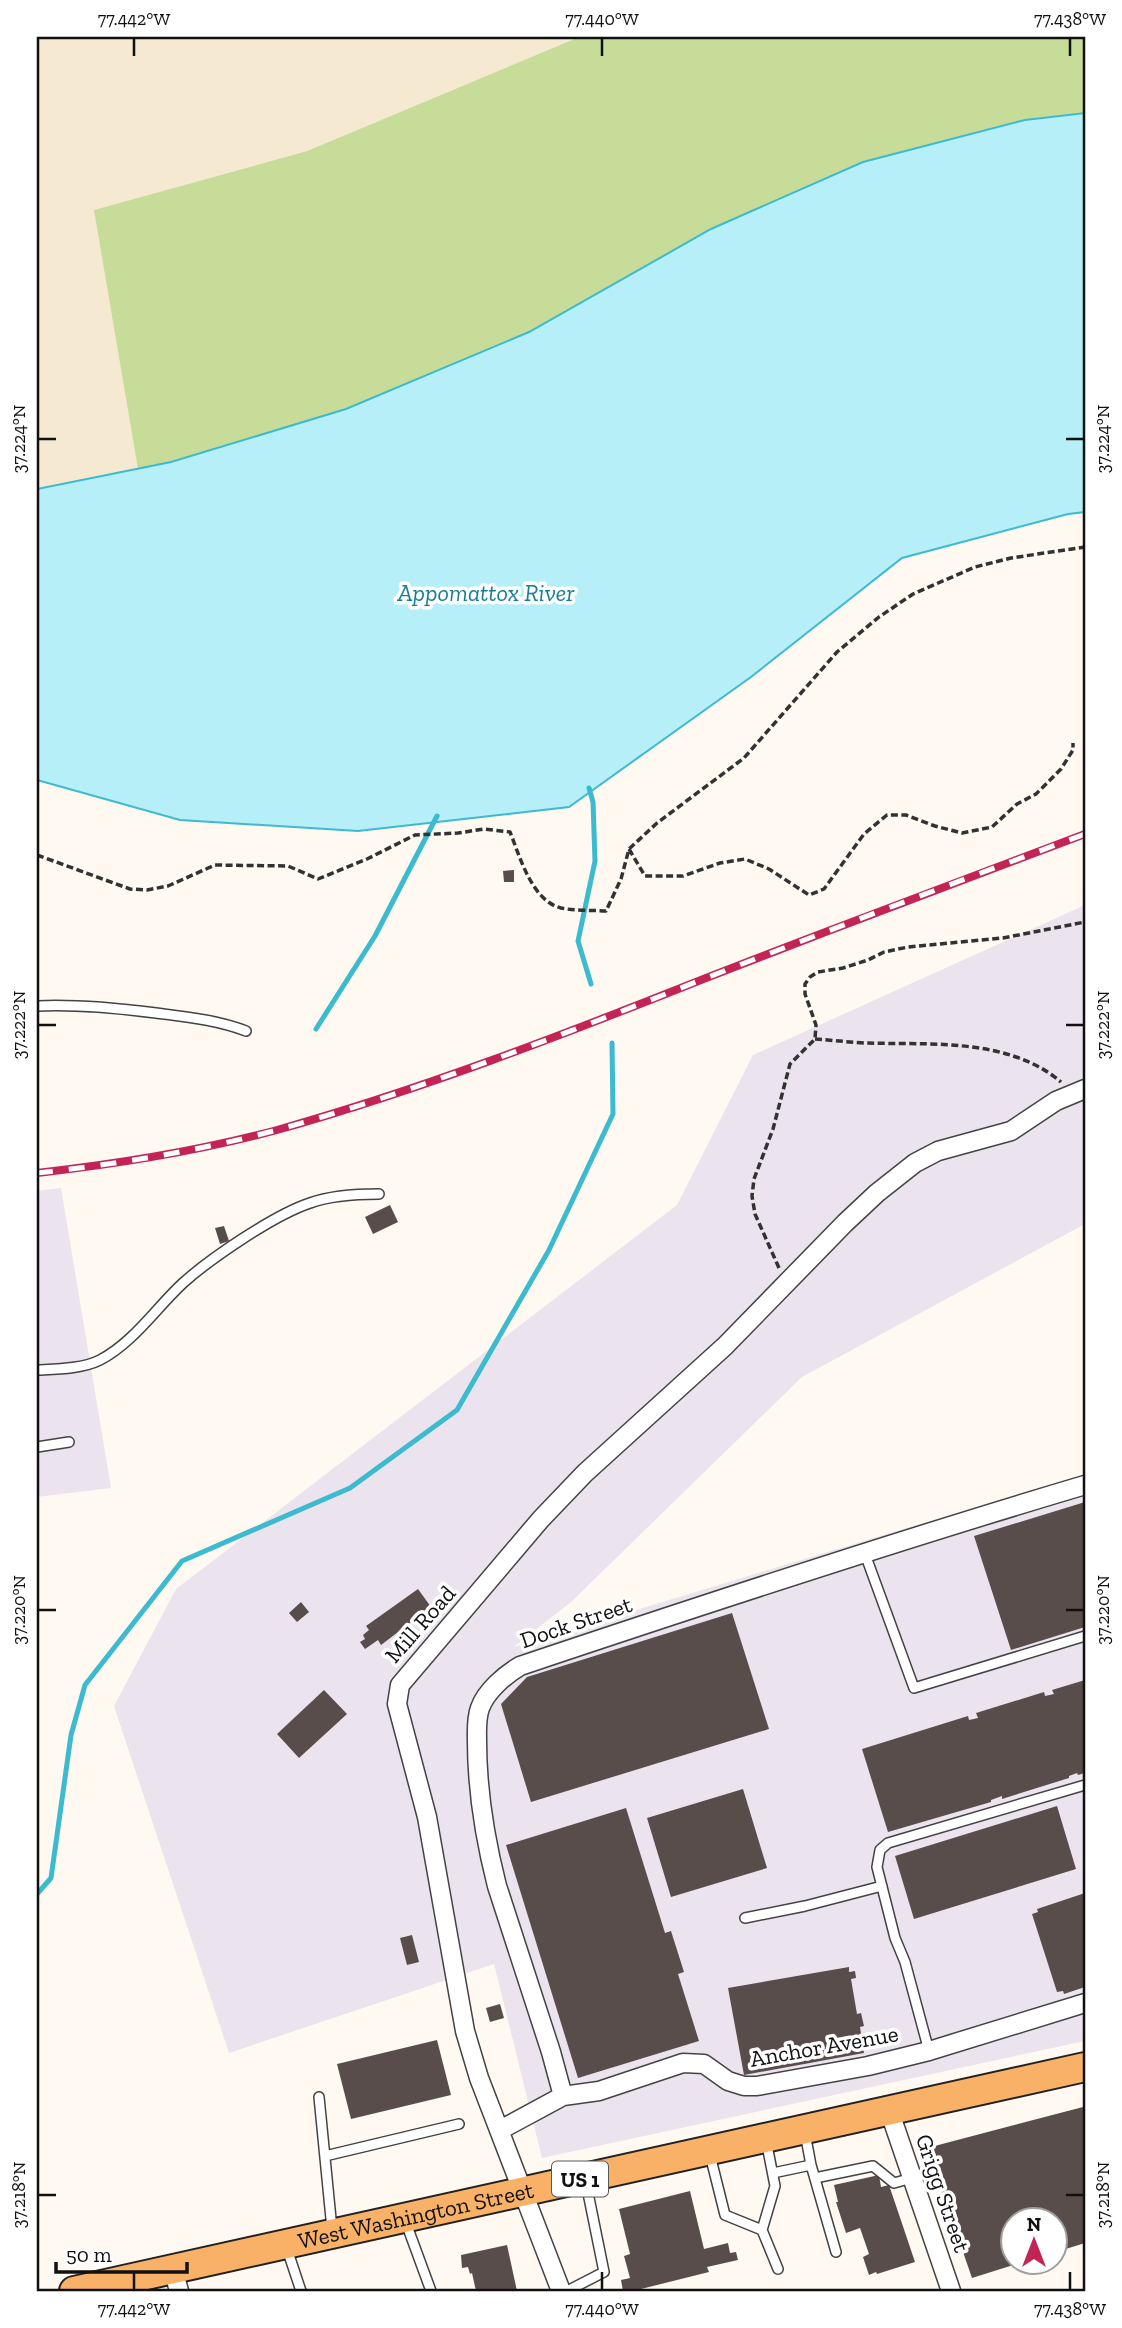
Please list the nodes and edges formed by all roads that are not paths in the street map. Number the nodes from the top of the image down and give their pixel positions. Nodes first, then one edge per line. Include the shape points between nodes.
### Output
1 (37, 1006) edge
2 (246, 1031) dead end
3 (1079, 1091) edge
4 (379, 1194) dead end
5 (37, 1370) edge
6 (69, 1443) dead end
7 (37, 1447) edge
8 (1085, 1485) edge
9 (865, 1554) junction
10 (1085, 1636) edge
11 (1085, 1785) edge
12 (883, 1886) junction
13 (745, 1918) dead end
14 (1085, 2003) edge
15 (929, 2051) junction
16 (1085, 2067) edge
17 (563, 2096) junction
18 (319, 2097) dead end
19 (889, 2110) junction
20 (459, 2124) dead end
21 (804, 2129) junction
22 (500, 2130) junction
23 (766, 2138) junction
24 (709, 2150) junction
25 (325, 2156) junction
26 (811, 2165) junction
27 (773, 2173) junction
28 (585, 2178) junction
29 (815, 2178) junction
30 (912, 2178) junction
31 (523, 2191) junction
32 (405, 2218) junction
33 (762, 2230) junction
34 (332, 2234) junction
35 (285, 2244) junction
36 (836, 2252) dead end
37 (778, 2269) dead end
38 (176, 2280) edge
39 (74, 2291) edge
40 (301, 2291) edge
41 (431, 2291) edge
42 (561, 2291) edge
43 (567, 2291) edge
44 (951, 2291) edge

1 - 2 lane via 124,1009 215,1021
3 - 22 street, Mill Road via 1011,1130 938,1151 915,1163 845,1223 724,1346 585,1473 400,1685 397,1704 427,1817 465,2031
4 - 5 lane via 332,1197 292,1210 198,1271 118,1349 99,1361
6 - 7 lane
8 - 9 street, Dock Street
9 - 10 lane via 914,1688
9 - 17 street, Dock Street via 520,1666 507,1674 481,1705 477,1756 491,1861
11 - 12 lane via 888,1843 877,1859
12 - 13 lane
12 - 15 lane
14 - 15 street, Anchor Avenue
15 - 17 street, Anchor Avenue via 757,2086 728,2081 704,2064 683,2063 599,2091
16 - 19 main road, West Washington Street / US 1
17 - 22 street, Anchor Avenue
18 - 25 lane
19 - 21 main road, West Washington Street / US 1
19 - 30 street, Grigg Street
20 - 25 lane
21 - 23 main road, West Washington Street / US 1
21 - 26 lane
22 - 31 street, Mill Road
23 - 24 main road, West Washington Street / US 1
23 - 27 lane
24 - 28 main road, West Washington Street / US 1
24 - 33 lane via 725,2215
25 - 34 lane
26 - 27 lane
26 - 29 lane
27 - 33 lane via 775,2186
28 - 31 main road, West Washington Street / US 1
28 - 43 lane via 604,2272
29 - 30 lane via 873,2166 894,2183
29 - 36 lane
30 - 44 street, Grigg Street
31 - 32 main road, West Washington Street / US 1
31 - 42 street, Mill Road
32 - 34 main road, West Washington Street / US 1
32 - 41 lane
33 - 37 lane
34 - 35 main road, West Washington Street / US 1
35 - 38 main road, West Washington Street / US 1
35 - 40 lane
38 - 39 main road, West Washington Street / US 1

